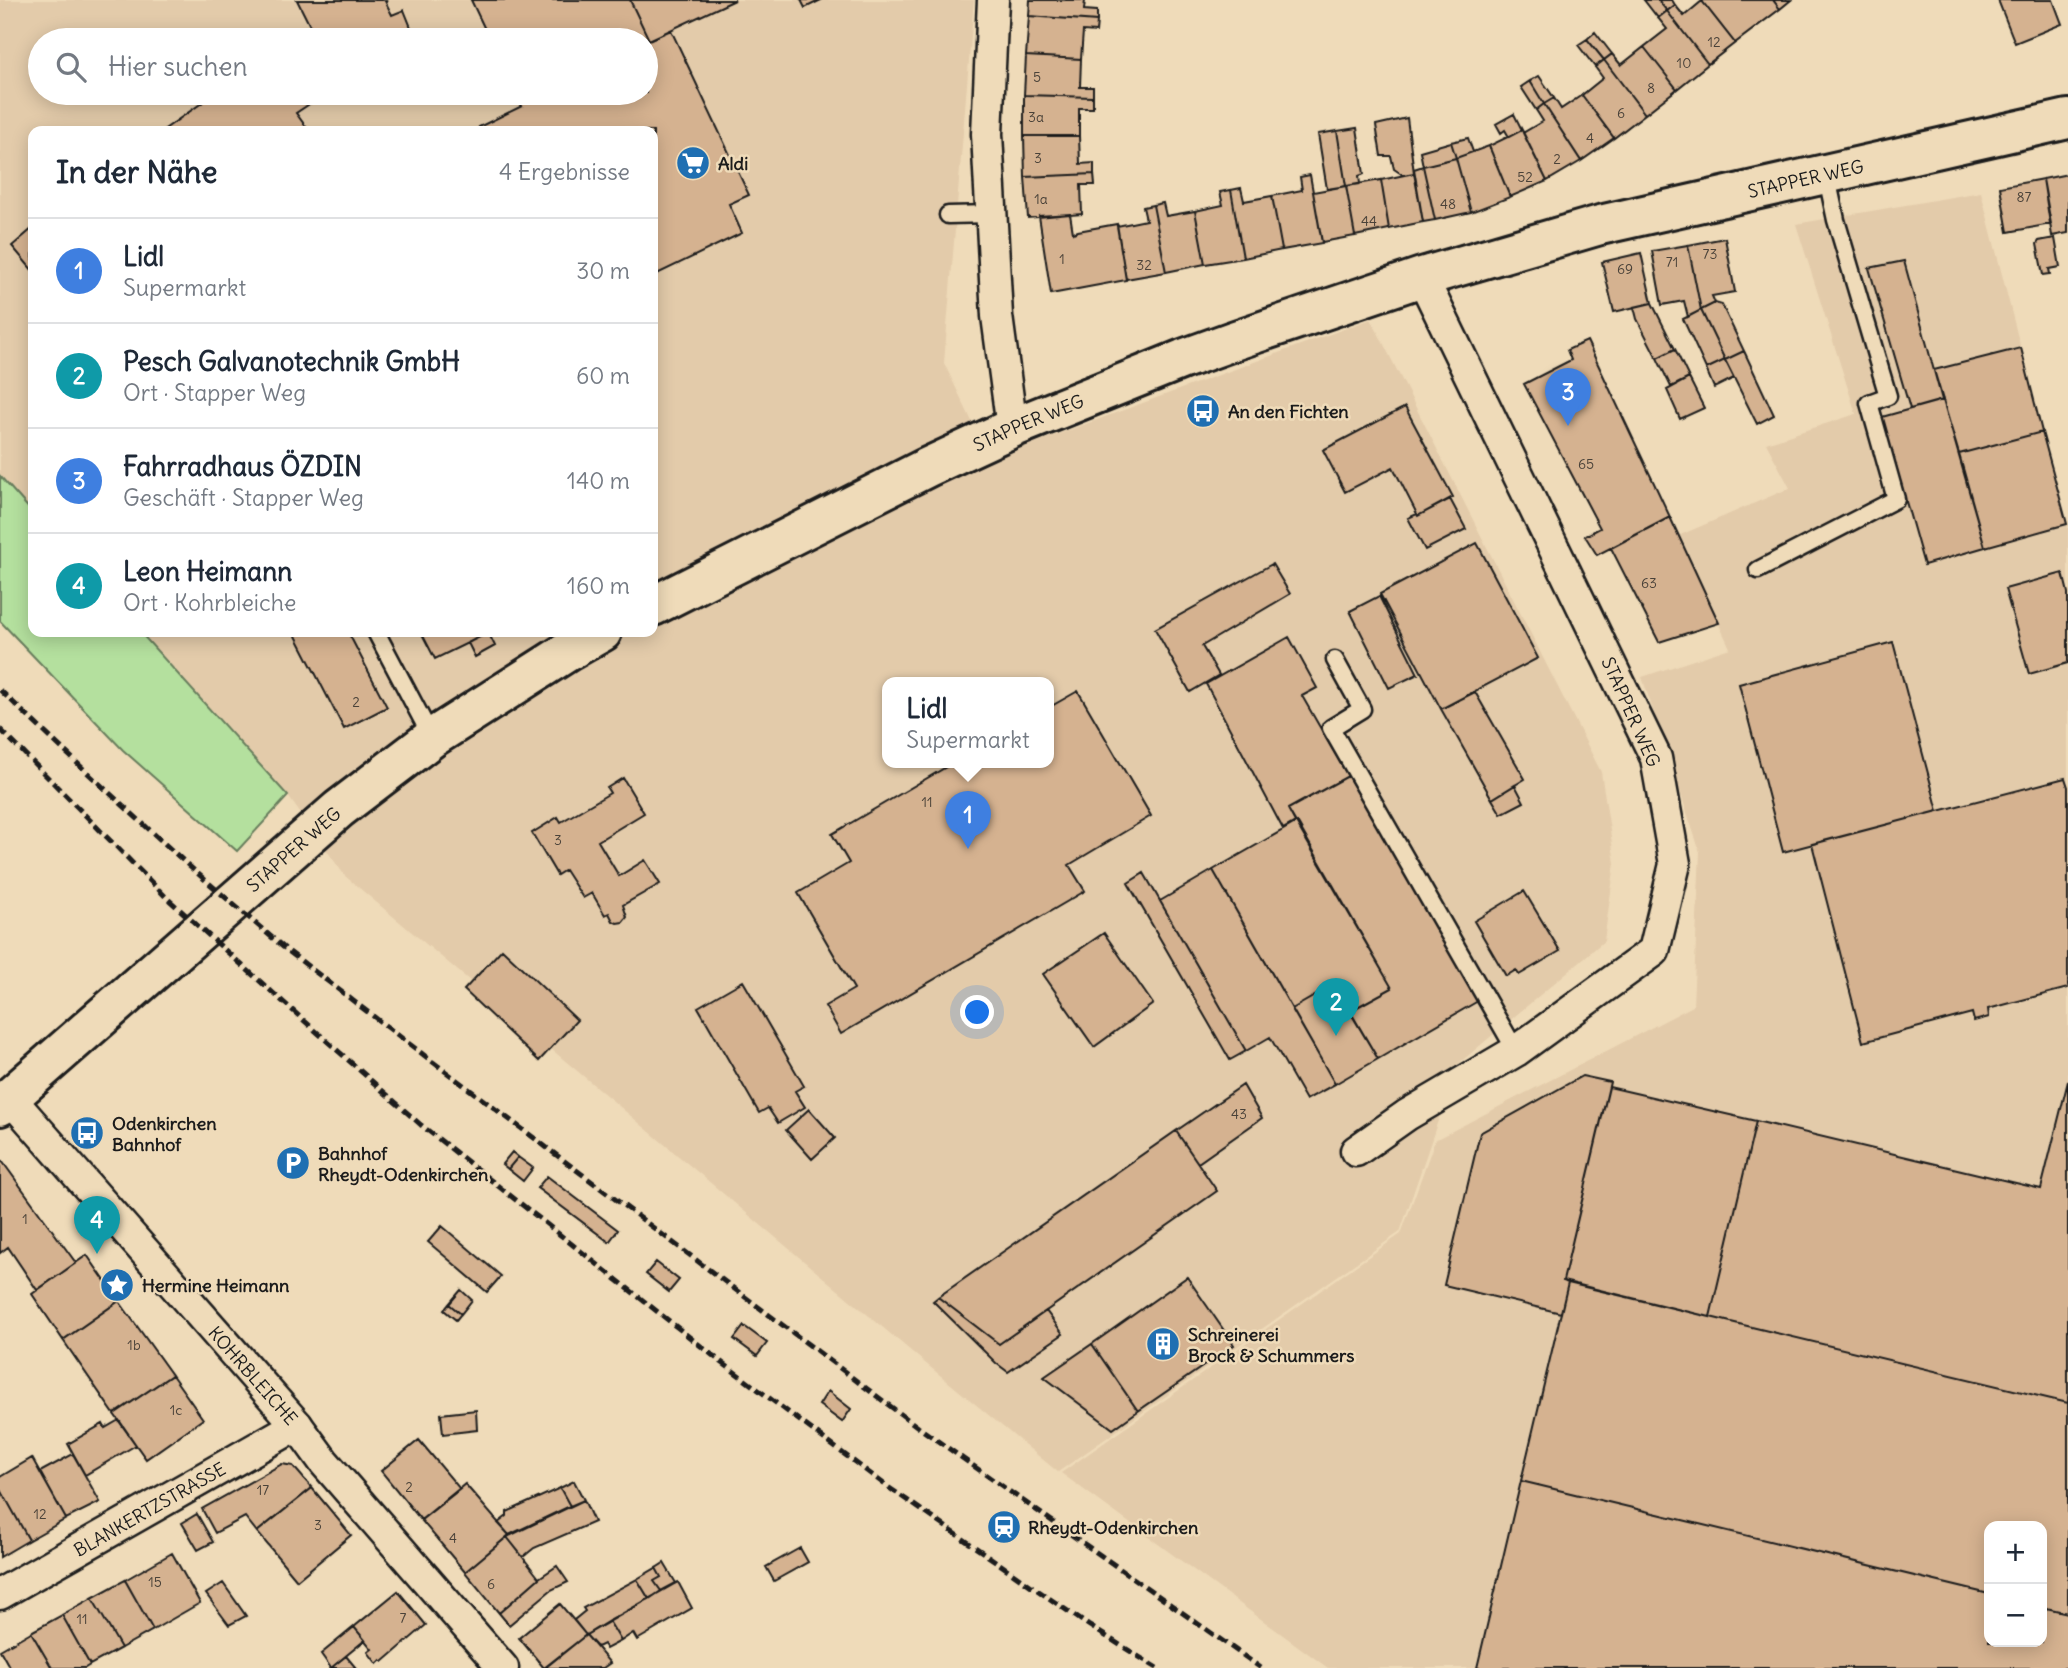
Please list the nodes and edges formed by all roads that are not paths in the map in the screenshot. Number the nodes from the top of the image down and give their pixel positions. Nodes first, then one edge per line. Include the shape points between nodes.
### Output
1 (993, 0) edge
2 (2068, 119) edge
3 (1826, 173) junction
4 (991, 214) junction
5 (948, 215) dead end
6 (1422, 277) junction
7 (1012, 428) junction
8 (1758, 570) dead end
9 (658, 603) edge
10 (379, 637) edge
11 (593, 637) edge
12 (1335, 660) dead end
13 (432, 738) junction
14 (1516, 1051) junction
15 (3, 1096) edge
16 (1356, 1151) dead end
17 (297, 1425) junction
18 (0, 1594) edge
19 (503, 1668) edge

1 - 4 street via 987,134
2 - 3 main road, STAPPER WEG
3 - 6 main road, STAPPER WEG via 1600,225
3 - 8 lane via 1888,396 1869,402 1896,499
4 - 5 lane
4 - 7 street via 997,316
6 - 7 main road, STAPPER WEG via 1183,359
6 - 14 street, STAPPER WEG via 1656,758 1675,864 1654,951
7 - 9 main road, STAPPER WEG
10 - 13 lane
11 - 13 main road, STAPPER WEG
12 - 14 lane via 1362,709 1331,728
13 - 15 main road, STAPPER WEG via 339,809
14 - 16 street, STAPPER WEG
15 - 17 street, KOHRBLEICHE
17 - 18 street, BLANKERTZSTRASSE
17 - 19 street, KOHRBLEICHE

